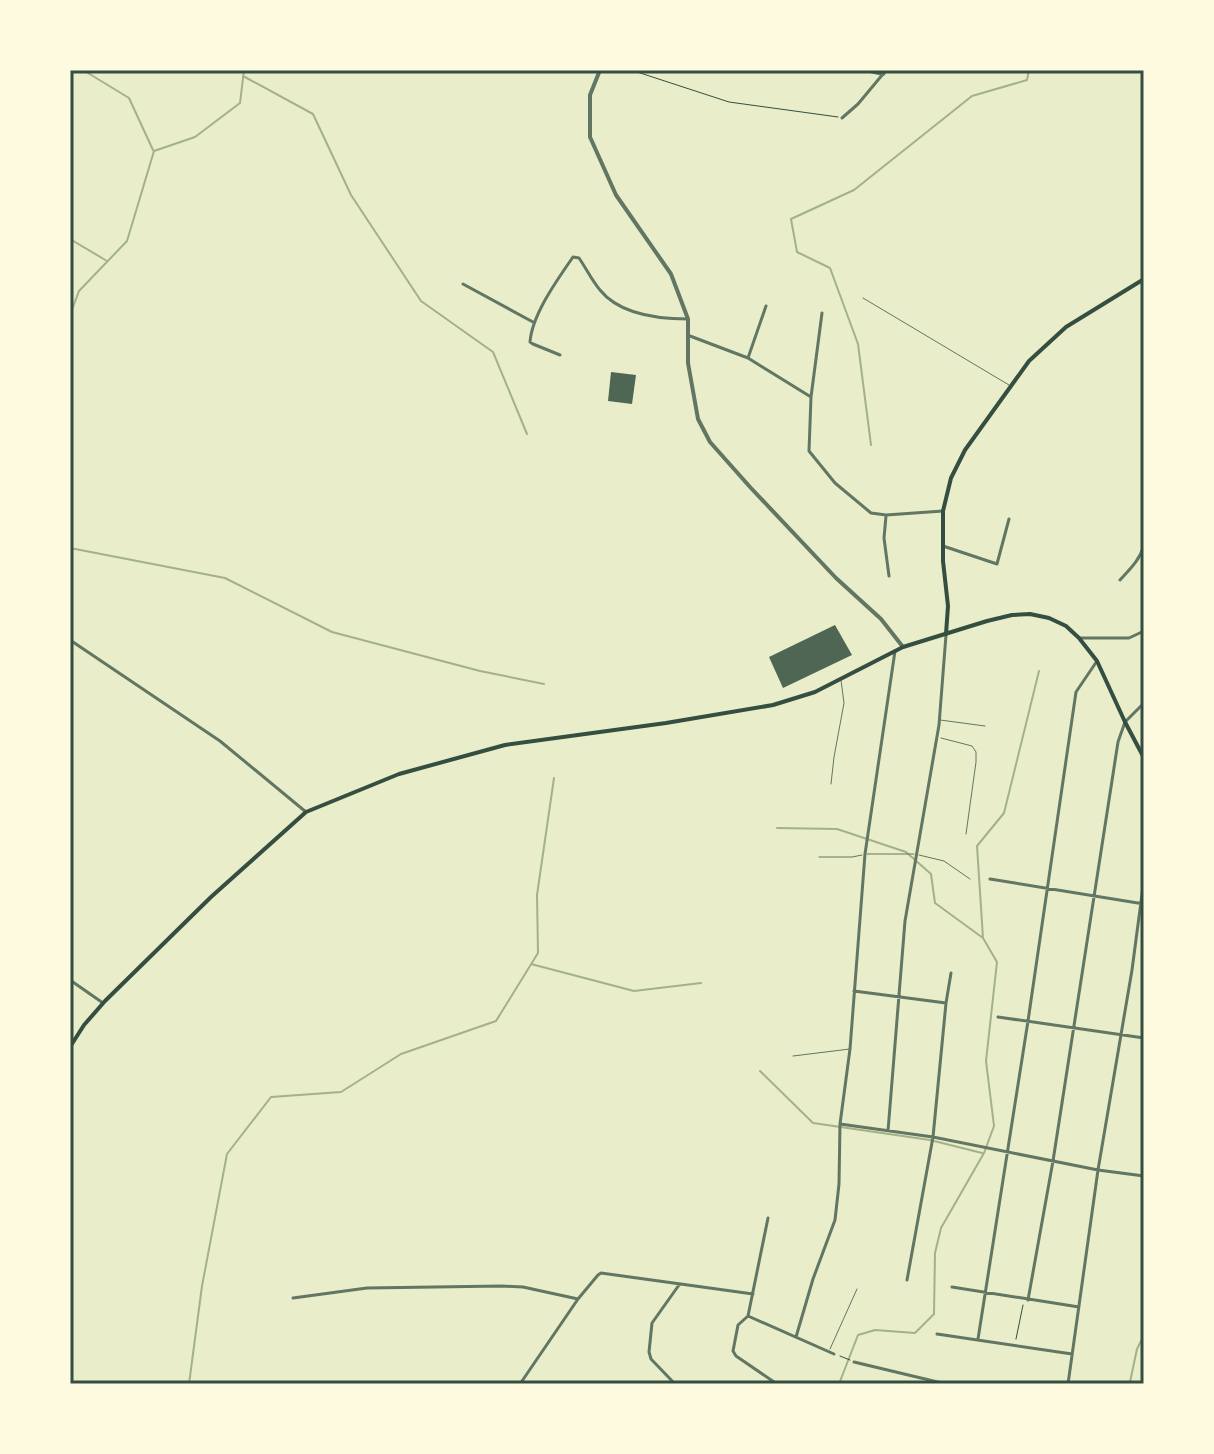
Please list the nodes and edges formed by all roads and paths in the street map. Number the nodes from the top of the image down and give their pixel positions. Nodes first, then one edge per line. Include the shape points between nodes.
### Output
1 (600, 70) edge
2 (631, 70) edge
3 (866, 70) edge
4 (884, 72) edge
5 (842, 118) joint
6 (1144, 279) edge
7 (463, 284) dead end
8 (863, 298) dead end
9 (766, 306) dead end
10 (822, 313) dead end
11 (688, 319) junction
12 (534, 322) junction
13 (689, 336) junction
14 (560, 355) dead end
15 (748, 358) junction
16 (1010, 386) junction
17 (811, 397) junction
18 (943, 511) junction
19 (886, 515) junction
20 (1009, 519) dead end
21 (1144, 545) edge
22 (943, 546) junction
23 (889, 576) dead end
24 (1120, 580) dead end
25 (1144, 631) edge
26 (946, 634) junction
27 (1079, 638) junction
28 (70, 640) edge
29 (903, 647) junction
30 (895, 649) junction
31 (1097, 661) junction
32 (841, 678) junction
33 (1144, 703) edge
34 (939, 720) junction
35 (1125, 722) junction
36 (985, 726) dead end
37 (937, 737) junction
38 (1144, 758) edge
39 (831, 784) dead end
40 (306, 812) junction
41 (966, 834) dead end
42 (865, 854) junction
43 (916, 854) junction
44 (819, 857) dead end
45 (970, 879) dead end
46 (990, 879) dead end
47 (1144, 879) edge
48 (1047, 888) junction
49 (1093, 896) junction
50 (1142, 904) edge
51 (951, 973) dead end
52 (70, 980) edge
53 (854, 991) junction
54 (900, 996) junction
55 (103, 1003) junction
56 (946, 1003) junction
57 (998, 1017) dead end
58 (1028, 1021) junction
59 (1073, 1028) junction
60 (1120, 1035) junction
61 (1144, 1038) edge
62 (70, 1047) edge
63 (850, 1049) junction
64 (793, 1056) dead end
65 (840, 1124) junction
66 (888, 1131) junction
67 (933, 1137) junction
68 (1006, 1153) junction
69 (1053, 1161) junction
70 (1098, 1170) junction
71 (1144, 1176) edge
72 (768, 1218) dead end
73 (907, 1280) dead end
74 (679, 1285) junction
75 (952, 1287) dead end
76 (857, 1289) dead end
77 (753, 1294) junction
78 (984, 1294) junction
79 (293, 1298) dead end
80 (578, 1299) junction
81 (1028, 1300) junction
82 (1079, 1307) junction
83 (748, 1316) junction
84 (937, 1334) dead end
85 (796, 1337) junction
86 (978, 1339) junction
87 (1014, 1345) junction
88 (829, 1352) junction
89 (834, 1354) joint
90 (1072, 1354) junction
91 (854, 1362) joint
92 (520, 1384) edge
93 (675, 1384) edge
94 (777, 1384) edge
95 (946, 1384) edge
96 (1068, 1384) edge

1 - 11 street via 590,95 590,137 616,195 671,274
2 - 5 path via 729,102
3 - 4 street
4 - 5 street
6 - 16 main road via 1063,329
7 - 12 street
8 - 16 lane
9 - 15 street
10 - 17 street
11 - 12 street via 644,315 618,304 601,292 576,256
11 - 13 street
12 - 14 street via 530,342
13 - 15 street
13 - 29 street via 698,419 710,442
15 - 17 street
16 - 18 main road via 965,450
17 - 19 street via 809,451 835,483 871,513
18 - 19 street
18 - 22 main road
19 - 23 street
20 - 22 street via 997,564
21 - 24 street
22 - 26 main road
25 - 27 street via 1129,638
26 - 27 main road via 1030,614 1066,626
26 - 29 main road
26 - 34 street
27 - 31 main road
28 - 40 street via 220,741
29 - 30 main road
30 - 32 main road
30 - 42 street
31 - 35 main road
31 - 48 street via 1076,692
32 - 39 lane via 844,703
32 - 40 main road via 773,705 505,745 399,774
33 - 35 street
34 - 36 lane
34 - 37 street
35 - 38 main road
35 - 49 street
37 - 41 lane via 972,746 976,752
37 - 43 street
40 - 55 main road
42 - 43 lane
42 - 44 lane
42 - 53 street
43 - 45 lane via 944,861
43 - 54 street
46 - 48 street
47 - 50 street
48 - 49 street
48 - 58 street
49 - 50 street
49 - 59 street
50 - 60 street
51 - 56 street
52 - 55 street
53 - 54 street
53 - 63 street
54 - 56 street
54 - 66 street
55 - 62 main road
56 - 67 street
57 - 58 street
58 - 59 street
58 - 68 street
59 - 60 street
59 - 69 street
60 - 61 street
60 - 70 street
63 - 64 lane
63 - 65 street
65 - 66 street
65 - 85 street via 835,1220
66 - 67 street
67 - 68 street
67 - 73 street
68 - 69 street
68 - 78 street
69 - 70 street
69 - 81 street
70 - 71 street
70 - 82 street
72 - 77 street
74 - 77 street
74 - 80 street via 604,1272
74 - 93 street via 652,1323 649,1352
75 - 78 street
76 - 88 lane
77 - 83 street
78 - 81 street
78 - 86 street
79 - 80 street via 367,1288 502,1286
80 - 92 street
81 - 82 street
81 - 87 path via 1022,1305
82 - 90 street
83 - 85 street
83 - 94 street via 738,1325 733,1351
84 - 86 street
85 - 88 street
86 - 87 street
87 - 90 street
88 - 89 street
89 - 91 path
90 - 96 street
91 - 95 street

